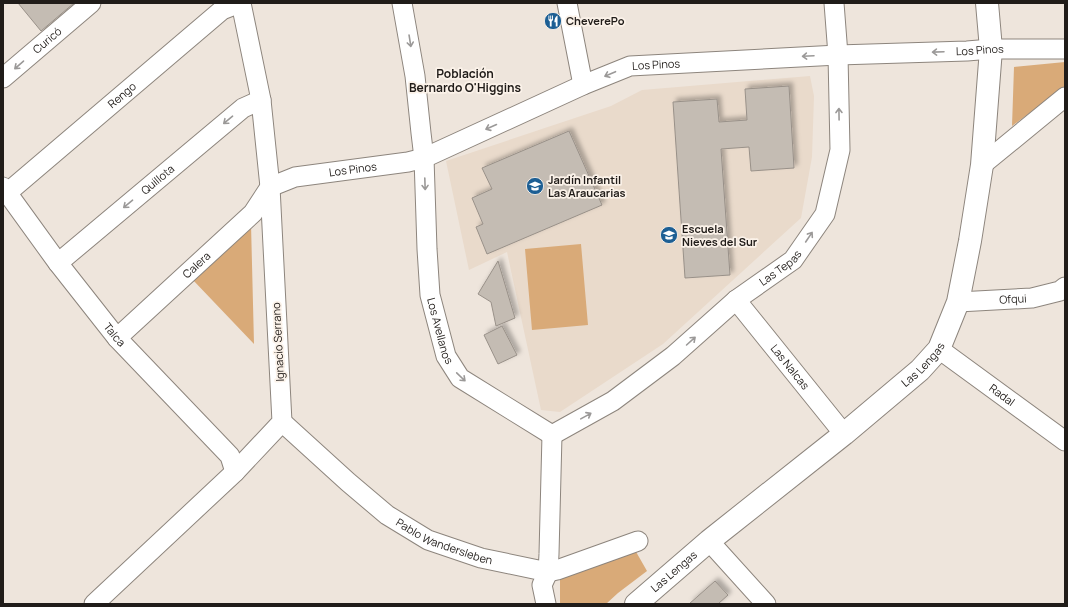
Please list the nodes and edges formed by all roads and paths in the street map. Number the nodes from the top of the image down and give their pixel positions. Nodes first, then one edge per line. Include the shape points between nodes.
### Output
1 (91, 3) edge
2 (240, 3) edge
3 (402, 3) edge
4 (568, 3) edge
5 (834, 3) edge
6 (987, 3) edge
7 (991, 49) junction
8 (1065, 49) edge
9 (838, 55) junction
10 (3, 78) edge
11 (583, 85) junction
12 (1065, 97) edge
13 (261, 100) junction
14 (424, 158) junction
15 (982, 165) junction
16 (270, 187) junction
17 (5, 190) edge
18 (58, 263) junction
19 (1065, 287) edge
20 (736, 300) junction
21 (958, 302) junction
22 (117, 338) junction
23 (939, 349) junction
24 (282, 422) junction
25 (844, 434) junction
26 (552, 435) junction
27 (1065, 441) edge
28 (234, 472) junction
29 (638, 541) dead end
30 (709, 541) junction
31 (548, 572) junction
32 (94, 604) edge
33 (546, 604) edge
34 (637, 604) edge
35 (766, 604) edge

1 -> 10 street, Curicó
2 - 13 street, Ignacio Serrano
2 - 17 street, Rengo via 222,10
3 -> 14 street, Los Avellanos via 415,76
4 - 11 street
5 - 9 street, Las Tepas
6 - 7 street, Las Lengas
7 - 8 street, Los Pinos
7 -> 9 street, Los Pinos
7 - 15 street, Las Lengas
9 -> 11 street, Los Pinos via 630,66
20 -> 9 street, Las Tepas via 793,260 825,214 840,150
11 -> 14 street, Los Pinos
12 - 15 street
13 - 16 street, Ignacio Serrano
13 -> 18 street, Quillota via 243,108
14 - 16 street, Los Pinos via 295,177
14 -> 26 street, Los Avellanos via 430,295 446,356 460,378
15 - 21 street, Las Lengas
16 - 22 street, Calera via 253,213
16 - 24 street, Ignacio Serrano
17 - 18 street, Talca
18 - 22 street, Talca
19 - 21 street, Ofqui via 1060,291 1032,298
20 - 25 street, Las Nalcas
26 -> 20 street, Las Tepas via 614,401 673,356
21 - 23 street, Las Lengas
22 - 28 street, Talca via 230,456
23 - 25 street, Las Lengas via 920,370
23 - 27 street, Radal
24 - 28 street
24 - 31 street, Pablo Wandersleben via 386,515 428,540 481,558
25 - 30 street, Las Lengas
26 - 31 street
28 - 32 street
29 - 31 street, Pablo Wandersleben
30 - 34 street, Las Lengas
30 - 35 street
31 - 33 street via 542,585

